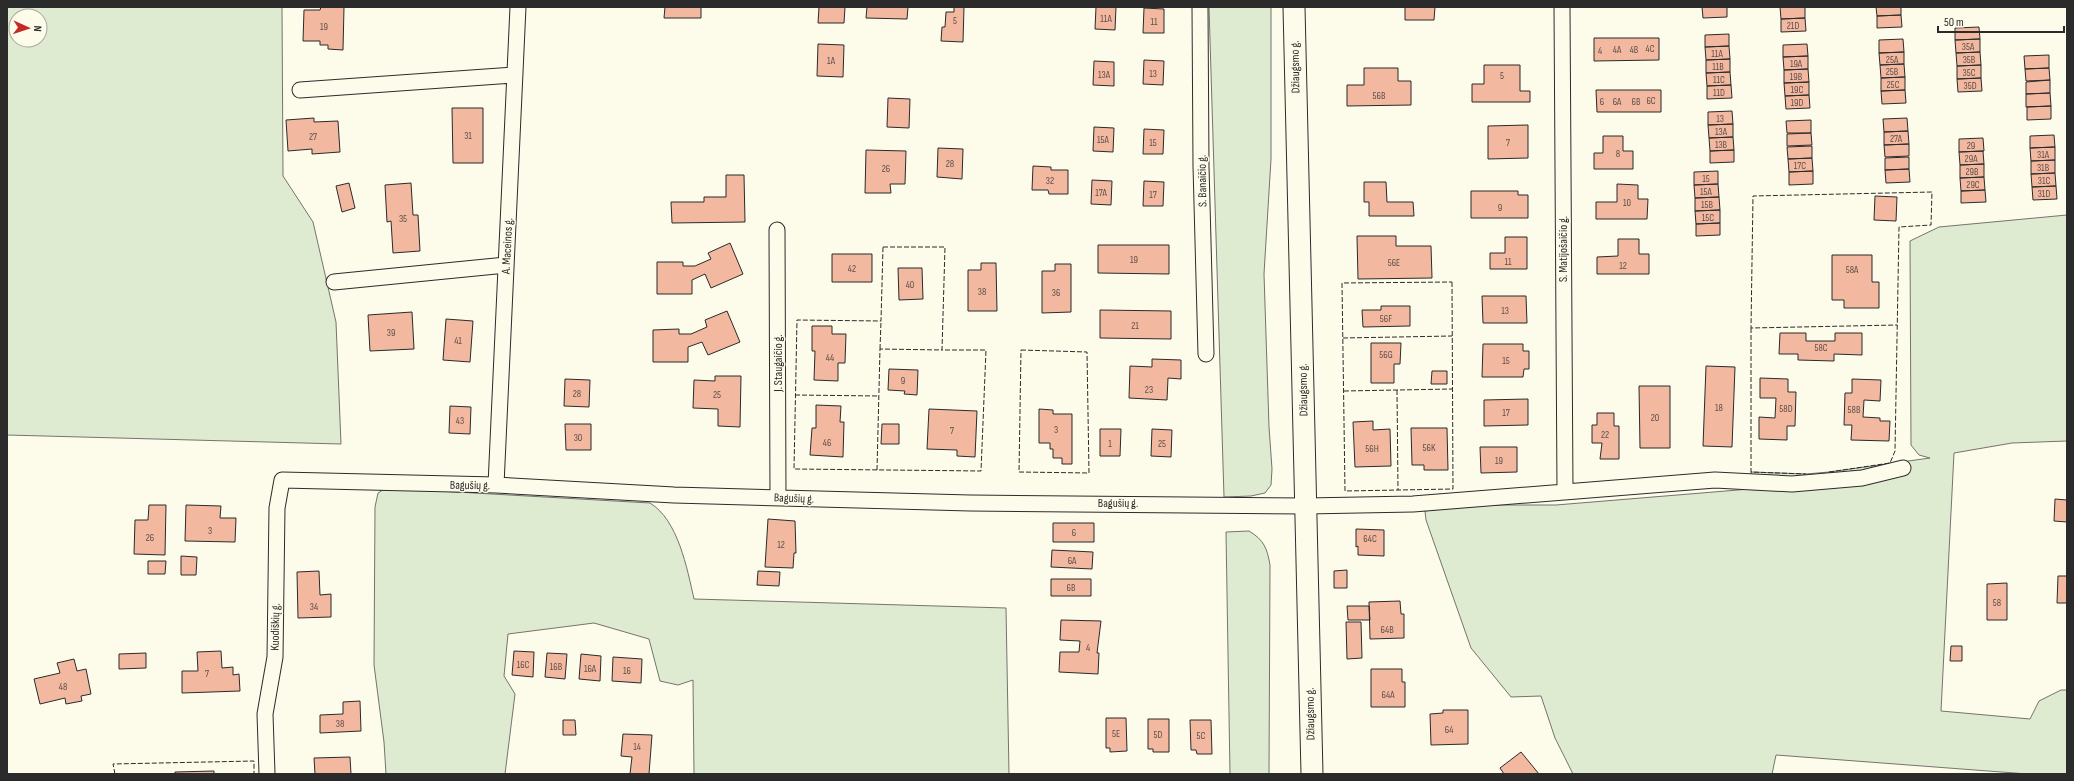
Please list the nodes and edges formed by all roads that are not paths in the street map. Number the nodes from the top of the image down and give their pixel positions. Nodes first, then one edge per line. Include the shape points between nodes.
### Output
1 (518, 7) edge
2 (1200, 7) edge
3 (1294, 7) edge
4 (1562, 7) edge
5 (515, 76) junction
6 (300, 90) dead end
7 (777, 230) dead end
8 (506, 265) junction
9 (334, 282) dead end
10 (1206, 354) dead end
11 (1903, 468) dead end
12 (282, 480) joint
13 (496, 485) junction
14 (1565, 491) junction
15 (778, 497) junction
16 (1306, 506) junction
17 (267, 774) edge
18 (1312, 774) edge

1 - 5 street, A. Maceinos g.
2 - 10 street, S. Banaičio g.
3 - 16 street, Džiaugsmo g.
4 - 14 street, S. Matijošaičio g.
5 - 6 street
5 - 8 street, A. Maceinos g.
7 - 15 street, J. Staugaičio g.
8 - 9 street
8 - 13 street, A. Maceinos g.
11 - 14 street, Bagušių g. via 1862,478 1792,484 1715,480
12 - 13 street, Bagušių g.
12 - 17 street, Kuodiškių g. via 277,508 274,657 265,714
13 - 15 street, Bagušių g. via 674,495
14 - 16 street, Bagušių g. via 1413,504
15 - 16 street, Bagušių g. via 970,503
16 - 18 street, Džiaugsmo g.

